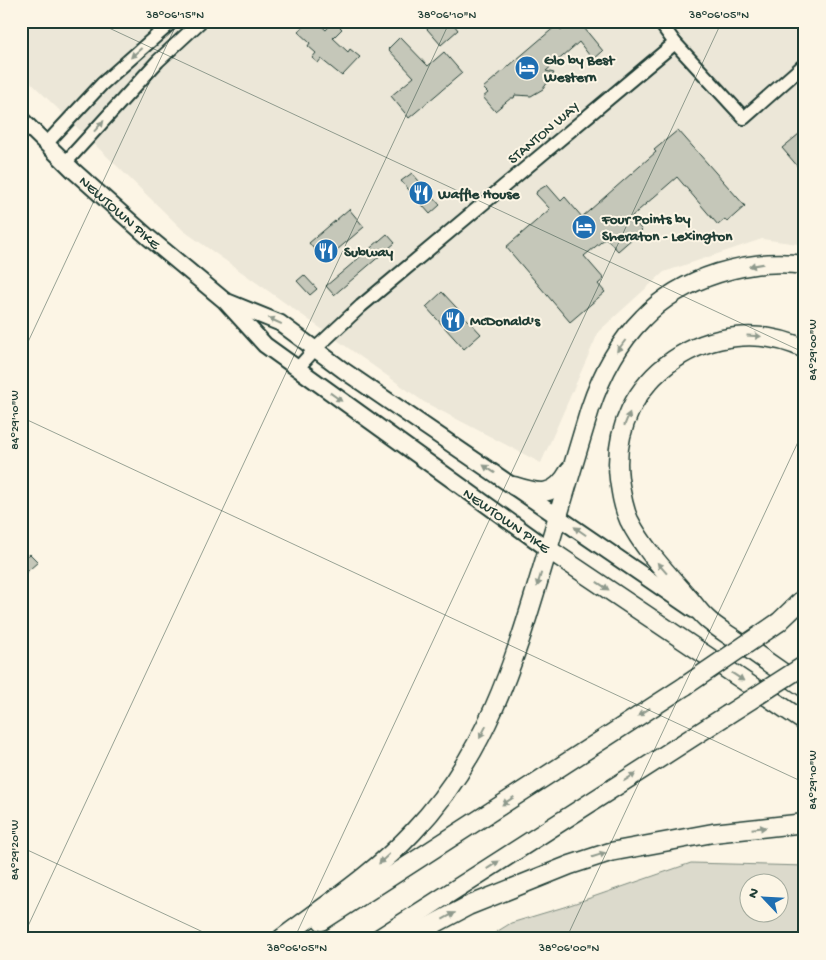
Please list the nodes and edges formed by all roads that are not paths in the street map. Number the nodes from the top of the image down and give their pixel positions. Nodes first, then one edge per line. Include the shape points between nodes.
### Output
1 (173, 21) edge
2 (201, 21) edge
3 (659, 21) edge
4 (675, 43) junction
5 (805, 64) edge
6 (21, 119) edge
7 (47, 143) junction
8 (66, 162) junction
9 (805, 266) edge
10 (224, 301) junction
11 (315, 349) junction
12 (805, 349) edge
13 (297, 369) junction
14 (574, 462) junction
15 (514, 486) junction
16 (558, 516) junction
17 (548, 549) junction
18 (805, 597) edge
19 (805, 606) edge
20 (706, 618) junction
21 (779, 622) junction
22 (805, 665) edge
23 (805, 688) edge
24 (805, 722) edge
25 (805, 823) edge
26 (281, 939) edge
27 (294, 939) edge
28 (378, 939) edge
29 (406, 939) edge

1 -> 7 street via 102,84
8 -> 2 street via 158,61
3 - 4 street
4 - 5 street via 744,118
4 - 11 street, STANTON WAY via 361,306
6 - 7 main road, NEWTOWN PIKE
7 - 8 main road, NEWTOWN PIKE
8 - 10 main road, NEWTOWN PIKE
9 -> 14 highway via 764,263 728,270 664,299 642,318 600,379
11 -> 10 main road, NEWTOWN PIKE via 280,323
10 - 13 main road, NEWTOWN PIKE via 265,345
11 - 13 street, STANTON WAY
15 -> 11 main road, NEWTOWN PIKE
20 -> 12 highway via 658,565 629,519 618,468 624,424 633,405 658,371 704,343 722,338 755,336 779,339
13 -> 17 main road, NEWTOWN PIKE
14 - 15 highway via 564,480 553,489 538,493
14 - 16 highway
15 - 16 main road, NEWTOWN PIKE
16 - 17 highway
20 -> 16 main road, NEWTOWN PIKE
17 -> 24 highway, NEWTOWN PIKE
17 -> 26 highway via 526,624 492,715 452,783 413,832 377,866
18 - 21 highway
19 - 21 highway
20 - 23 highway, NEWTOWN PIKE
21 -> 27 highway, bridge
28 -> 22 highway, bridge
29 -> 25 highway via 468,906 610,852 713,833

